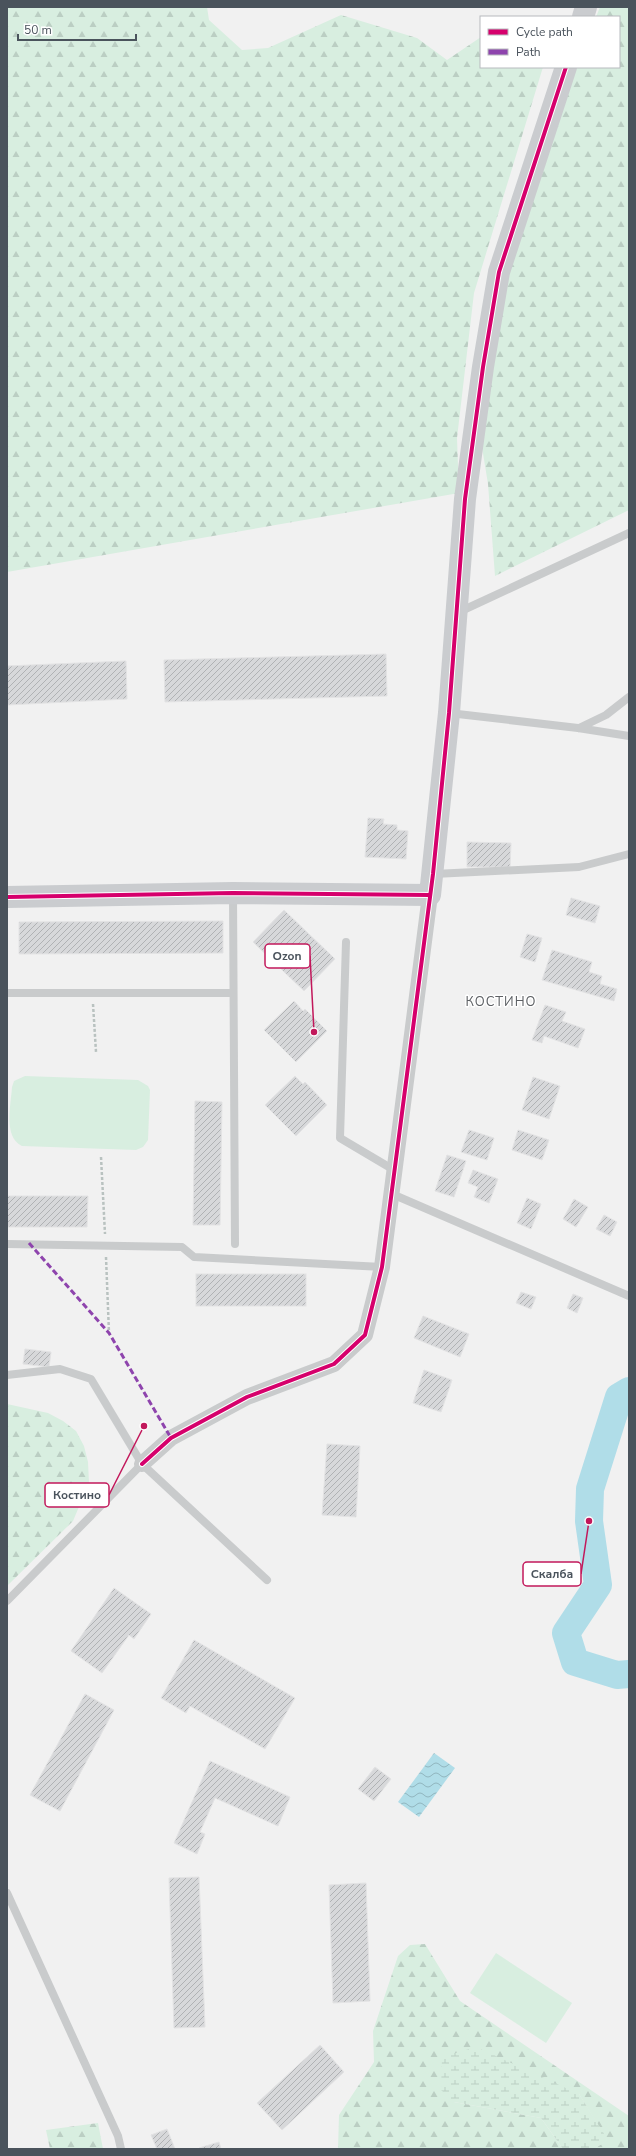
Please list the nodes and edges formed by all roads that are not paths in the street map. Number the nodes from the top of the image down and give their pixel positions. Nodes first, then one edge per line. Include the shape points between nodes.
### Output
1 (566, 68) edge
2 (629, 533) edge
3 (456, 613) junction
4 (629, 697) edge
5 (449, 713) junction
6 (578, 728) junction
7 (629, 736) edge
8 (629, 854) edge
9 (431, 885) junction
10 (233, 892) junction
11 (7, 897) edge
12 (346, 942) dead end
13 (7, 993) edge
14 (232, 993) junction
15 (394, 1170) junction
16 (392, 1194) junction
17 (7, 1244) edge
18 (236, 1244) dead end
19 (382, 1267) junction
20 (629, 1296) edge
21 (7, 1375) edge
22 (142, 1464) junction
23 (267, 1580) dead end
24 (7, 1602) edge
25 (7, 1893) edge
26 (121, 2149) edge

1 - 3 street via 499,272 482,367 465,499
2 - 3 lane
3 - 5 street
4 - 6 lane via 606,715
5 - 6 lane
5 - 9 street
6 - 7 lane
8 - 9 lane via 579,867
9 - 10 street
9 - 15 street
10 - 11 street
10 - 14 lane
12 - 15 lane via 340,1138
13 - 14 lane
14 - 18 lane
15 - 16 street
16 - 19 street
16 - 20 lane
17 - 19 lane via 182,1247 194,1257
19 - 22 street via 365,1335 334,1364 240,1401 171,1438
21 - 22 lane via 60,1369 91,1380
22 - 23 lane
22 - 24 lane
25 - 26 lane via 115,2129

